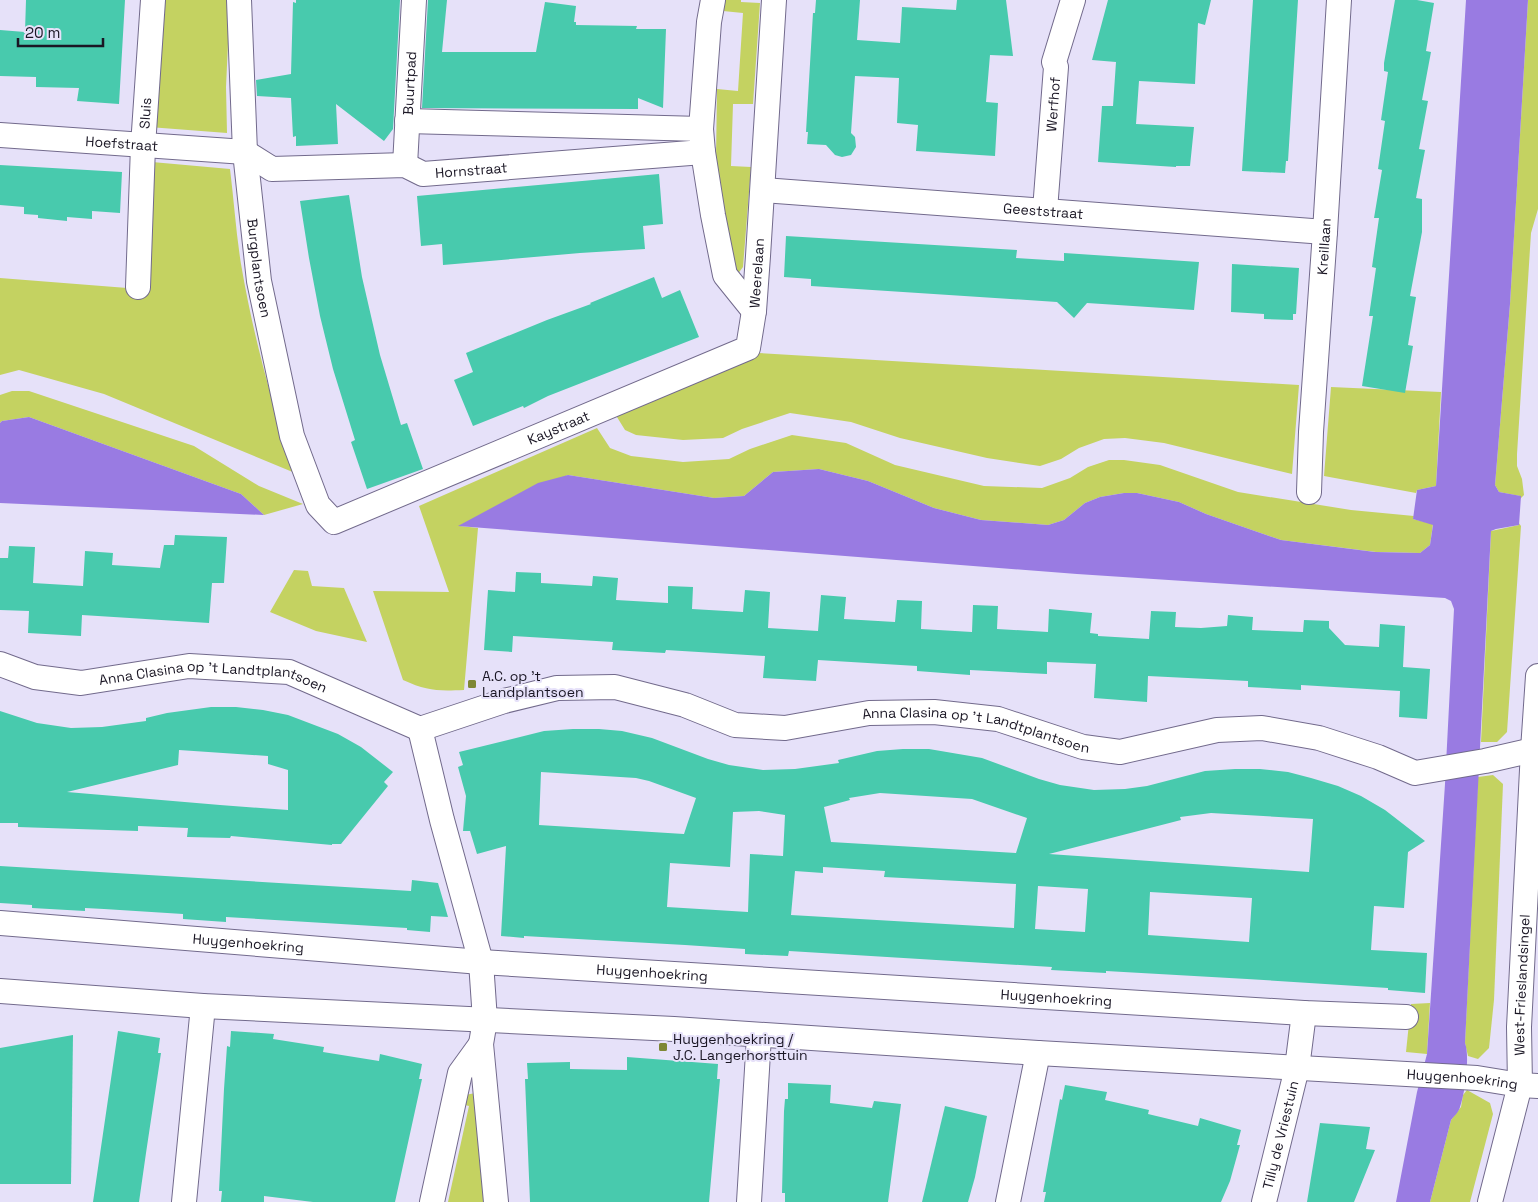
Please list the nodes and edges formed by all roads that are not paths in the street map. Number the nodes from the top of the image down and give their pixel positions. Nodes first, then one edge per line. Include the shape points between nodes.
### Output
1 (153, 0) edge
2 (239, 0) edge
3 (414, 0) edge
4 (713, 0) edge
5 (774, 0) edge
6 (1073, 0) edge
7 (1339, 0) edge
8 (407, 121) junction
9 (701, 128) junction
10 (0, 135) edge
11 (144, 146) junction
12 (245, 152) junction
13 (703, 152) junction
14 (405, 165) junction
15 (762, 190) junction
16 (1045, 210) junction
17 (1325, 232) junction
18 (138, 287) dead end
19 (754, 311) junction
20 (1309, 492) dead end
21 (334, 522) joint
22 (0, 664) edge
23 (1538, 676) edge
24 (420, 729) junction
25 (1535, 748) edge
26 (0, 923) edge
27 (481, 962) junction
28 (0, 991) edge
29 (203, 1006) junction
30 (1304, 1013) junction
31 (1406, 1017) dead end
32 (485, 1020) junction
33 (1529, 1028) edge
34 (758, 1036) junction
35 (481, 1044) junction
36 (1038, 1053) junction
37 (1297, 1068) junction
38 (1529, 1085) edge
39 (184, 1202) edge
40 (432, 1202) edge
41 (496, 1202) edge
42 (749, 1202) edge
43 (1008, 1202) edge
44 (1264, 1202) edge
45 (1490, 1202) edge

1 - 11 street, Sluis
2 - 12 street, Burgplantsoen
3 - 8 street, Buurtpad
4 - 9 street, Weerelaan
5 - 15 street, Weerelaan
6 - 16 street, Werfhof via 1054,62
7 - 17 street, Kreillaan
8 - 9 street
8 - 14 street, Buurtpad
9 - 13 street, Weerelaan
10 - 11 street, Hoefstraat
11 - 12 street, Hoefstraat
11 - 18 street, Sluis
12 - 14 street, Hornstraat via 272,169
12 - 21 street, Burgplantsoen via 259,281 292,436 318,504
13 - 14 street, Hornstraat via 423,174
13 - 19 street, Weerelaan via 726,275
15 - 16 street, Geeststraat
15 - 19 street, Weerelaan
16 - 17 street, Geeststraat
17 - 20 street, Kreillaan
19 - 21 street, Kaystraat via 748,348
22 - 24 street, Anna Clasina op 't Landtplantsoen via 35,677 81,683 189,666 289,672
23 - 25 street, West-Frieslandsingel
24 - 25 street, Anna Clasina op 't Landtplantsoen via 504,701 557,688 615,687 685,705 745,726 784,728 869,713 934,712 998,719 1083,747 1120,752 1217,730 1262,728 1319,738 1416,773
24 - 27 street
25 - 33 street, West-Frieslandsingel
26 - 27 street, Huygenhoekring
27 - 30 street, Huygenhoekring
27 - 32 street
28 - 29 street, Huygenhoekring
29 - 32 street, Huygenhoekring
29 - 39 street
30 - 31 street, Huygenhoekring
30 - 37 street
32 - 34 street, Huygenhoekring
32 - 35 street
33 - 38 street, West-Frieslandsingel
34 - 36 street, Huygenhoekring
34 - 42 street
35 - 40 street via 460,1073
35 - 41 street
36 - 37 street, Huygenhoekring
36 - 43 street
37 - 38 street, Huygenhoekring via 1477,1078
37 - 44 street, Tilly de Vriestuin
38 - 45 street, West-Frieslandsingel

